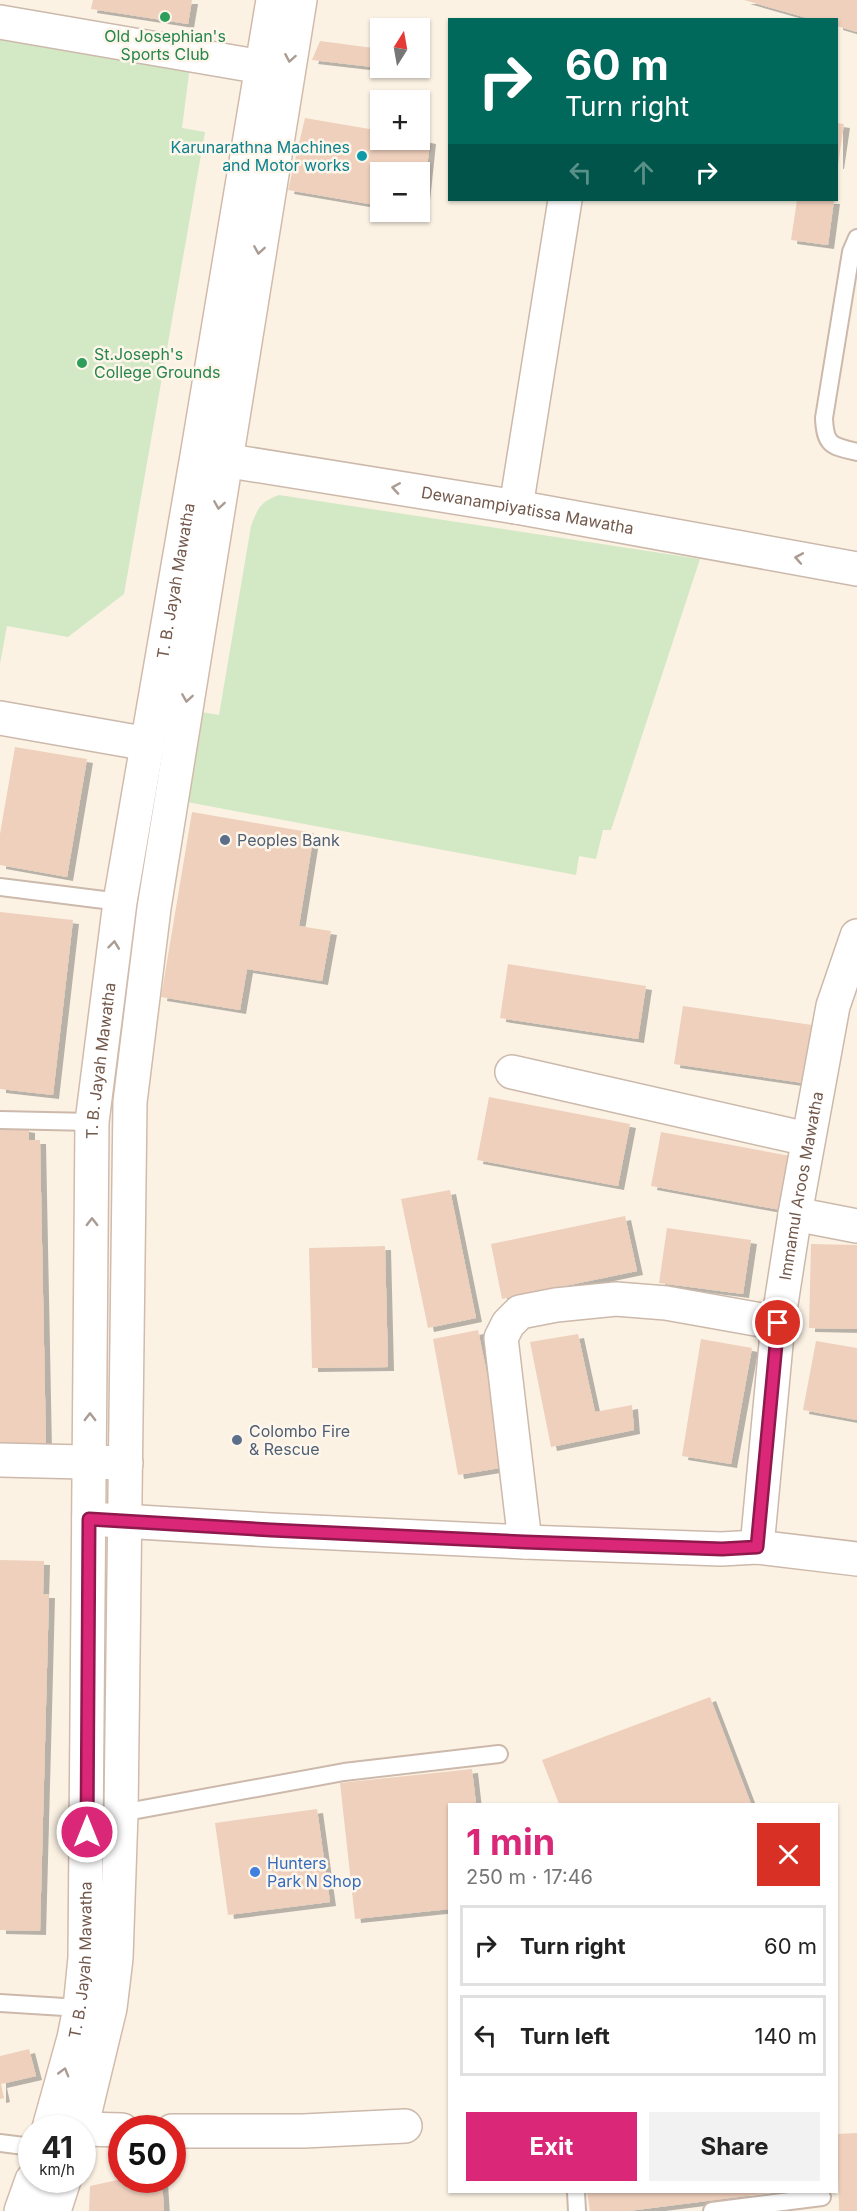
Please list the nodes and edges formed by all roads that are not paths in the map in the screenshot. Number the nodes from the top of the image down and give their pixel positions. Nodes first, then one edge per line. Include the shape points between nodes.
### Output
1 (273, 0) edge
2 (300, 0) edge
3 (0, 22) edge
4 (262, 67) junction
5 (565, 201) edge
6 (857, 238) edge
7 (857, 452) edge
8 (212, 458) junction
9 (516, 507) junction
10 (857, 569) edge
11 (0, 718) edge
12 (148, 744) junction
13 (0, 886) edge
14 (120, 902) junction
15 (857, 936) edge
16 (513, 1072) dead end
17 (0, 1120) edge
18 (92, 1122) junction
19 (807, 1139) junction
20 (795, 1214) junction
21 (857, 1226) edge
22 (778, 1323) junction
23 (0, 1460) edge
24 (90, 1461) junction
25 (126, 1463) junction
26 (89, 1519) junction
27 (125, 1521) junction
28 (525, 1542) junction
29 (757, 1547) junction
30 (857, 1559) edge
31 (500, 1754) dead end
32 (121, 1813) junction
33 (0, 2003) edge
34 (80, 2008) junction
35 (53, 2115) edge
36 (85, 2115) edge
37 (405, 2126) dead end
38 (186, 2131) edge
39 (0, 2142) edge
40 (18, 2145) edge
41 (27, 2193) edge
42 (60, 2193) edge
43 (576, 2193) edge
44 (822, 2200) edge
45 (21, 2211) edge
46 (54, 2211) edge
47 (578, 2211) edge
48 (712, 2211) edge

1 - 4 main road, T. B. Jayah Mawatha
2 -> 8 main road, T. B. Jayah Mawatha
3 - 4 main road
4 - 8 main road, T. B. Jayah Mawatha
5 - 9 main road
6 - 7 lane via 851,252 824,418 825,436 833,447
9 -> 8 main road, Dewanampiyatissa Mawatha
8 - 12 main road, T. B. Jayah Mawatha
8 -> 25 main road, T. B. Jayah Mawatha via 130,1102
10 -> 9 main road, Dewanampiyatissa Mawatha
11 - 12 main road
12 - 14 main road, T. B. Jayah Mawatha
13 - 14 lane
18 -> 14 main road, T. B. Jayah Mawatha
15 - 19 main road, Immamul Aroos Mawatha via 833,1006
16 - 19 main road
17 - 18 lane
24 -> 18 main road, T. B. Jayah Mawatha
19 - 20 main road, Immamul Aroos Mawatha
20 - 21 main road
20 - 22 main road, Immamul Aroos Mawatha
22 - 28 main road via 666,1303 616,1299 520,1312 501,1338
22 - 29 main road, Immamul Aroos Mawatha
23 - 24 main road
24 - 25 main road
24 - 26 main road, T. B. Jayah Mawatha
25 - 27 main road, T. B. Jayah Mawatha
26 - 27 main road
26 - 34 main road, T. B. Jayah Mawatha via 85,1958
27 - 28 main road
27 - 32 main road, T. B. Jayah Mawatha
28 - 29 main road
29 - 30 main road
31 - 32 lane via 344,1772
32 - 36 main road, T. B. Jayah Mawatha via 116,1958 110,2008
33 - 34 lane
35 -> 34 main road, T. B. Jayah Mawatha
37 - 38 main road
39 - 40 lane
41 - 45 main road
42 - 46 main road
43 - 47 lane
44 - 48 lane

